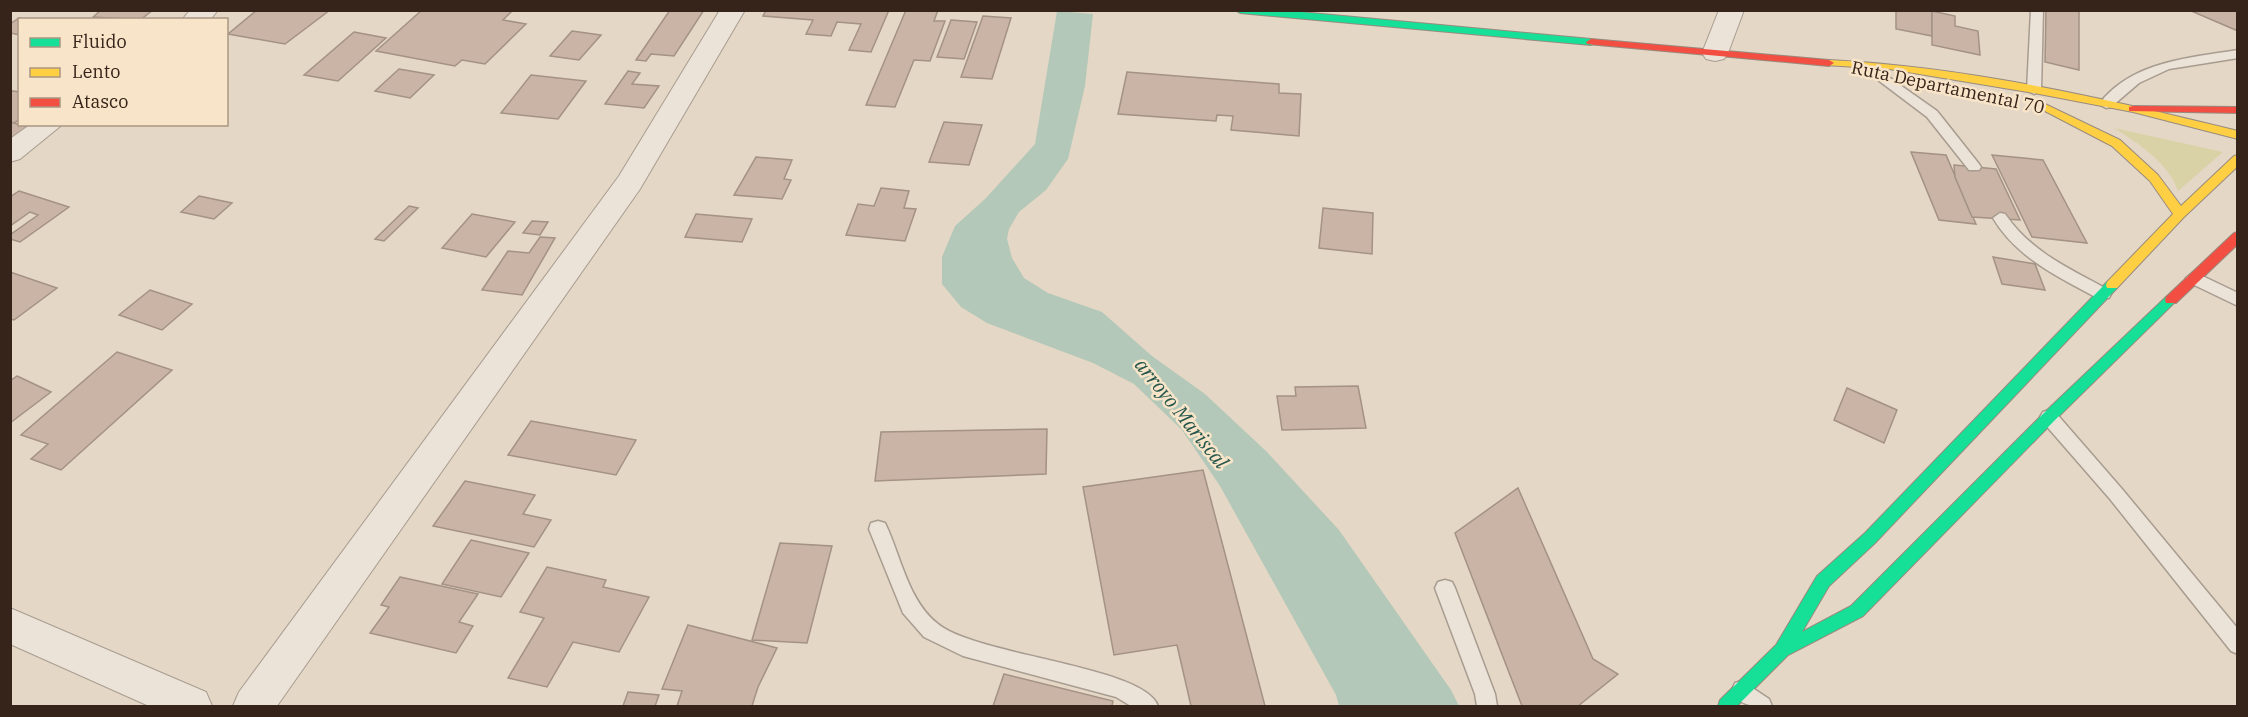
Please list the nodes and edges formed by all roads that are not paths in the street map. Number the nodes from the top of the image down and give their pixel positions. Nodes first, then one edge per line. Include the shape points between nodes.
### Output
1 (733, 10) edge
2 (1240, 10) edge
3 (1732, 10) edge
4 (2037, 10) edge
5 (1303, 13) edge
6 (1715, 53) junction
7 (2238, 54) edge
8 (1841, 64) junction
9 (1883, 77) junction
10 (2034, 90) junction
11 (2106, 104) junction
12 (2034, 105) junction
13 (2133, 109) junction
14 (2238, 110) edge
15 (2102, 118) dead end
16 (47, 126) edge
17 (2238, 135) edge
18 (2200, 141) dead end
19 (2238, 149) edge
20 (10, 153) edge
21 (2238, 159) edge
22 (1974, 167) dead end
23 (2180, 214) junction
24 (2000, 219) dead end
25 (2238, 236) edge
26 (2194, 278) junction
27 (2103, 294) junction
28 (2238, 300) edge
29 (2049, 417) junction
30 (878, 529) dead end
31 (1445, 588) dead end
32 (10, 625) edge
33 (2238, 645) edge
34 (1782, 650) junction
35 (1742, 690) junction
36 (192, 706) edge
37 (253, 706) edge
38 (1148, 706) edge
39 (1487, 706) edge
40 (1726, 706) edge
41 (1762, 706) edge

1 - 37 street via 630,182
2 - 5 main road
3 - 6 street
4 - 10 lane
5 - 6 main road
6 - 8 main road
7 - 11 lane via 2166,66 2134,80
8 - 9 main road, Ruta Departamental 70
8 - 10 main road, Ruta Departamental 70 via 1889,66
9 - 12 main road, Ruta Departamental 70
9 - 22 lane via 1932,114
10 - 11 main road, Ruta Departamental 70
11 - 13 main road, Ruta Departamental 70
12 - 15 main road, Ruta Departamental 70
12 - 23 main road via 2116,143 2154,178
13 - 14 main road
13 - 17 main road, Ruta Departamental 70
16 - 20 street
18 - 19 main road
21 - 23 main road
23 - 27 main road
24 - 27 lane via 2008,233 2026,249
25 - 26 main road
26 - 28 lane
26 - 29 main road
27 - 34 main road via 1870,538 1823,581
29 - 33 lane
29 - 34 main road via 1857,611
30 - 38 lane via 910,607 931,631 963,647 1121,689
31 - 39 lane
32 - 36 street
34 - 35 main road
35 - 40 main road
35 - 41 lane

